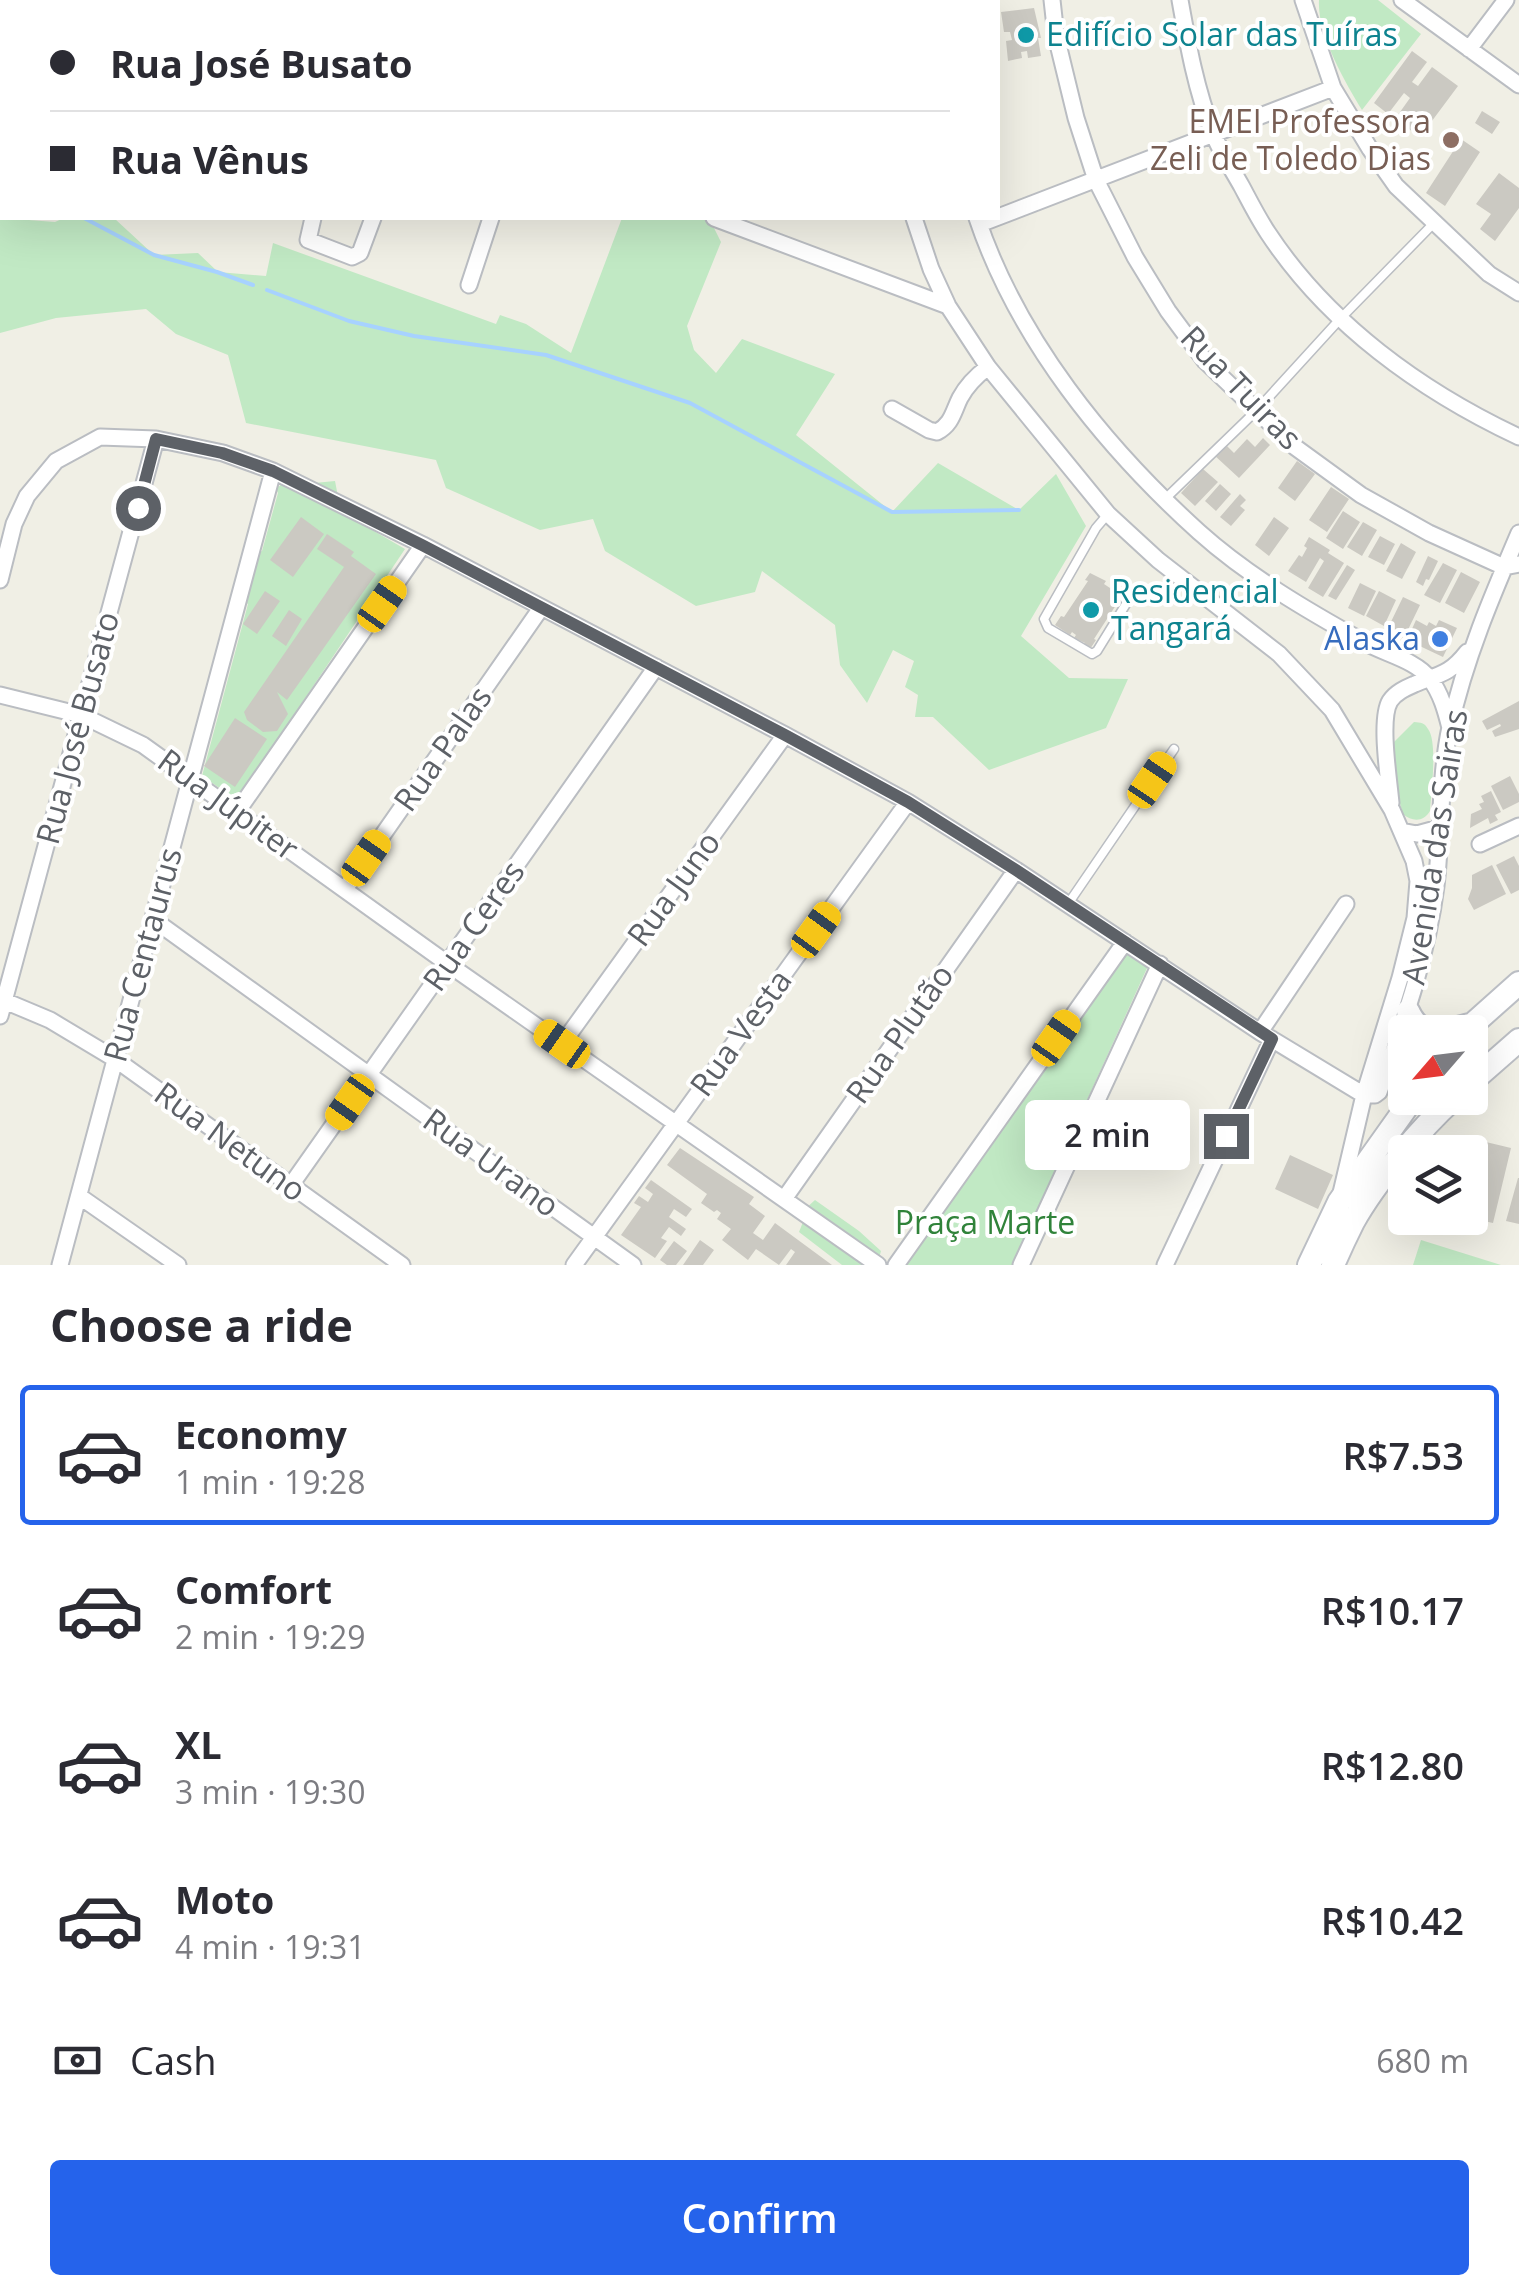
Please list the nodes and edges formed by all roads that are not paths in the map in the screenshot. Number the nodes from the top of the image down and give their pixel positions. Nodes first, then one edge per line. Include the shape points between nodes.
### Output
1 (1052, 0) edge
2 (1180, 0) edge
3 (1303, 0) edge
4 (1314, 0) edge
5 (1402, 0) edge
6 (1506, 0) edge
7 (1313, 27) junction
8 (1469, 49) junction
9 (1519, 85) edge
10 (1333, 88) junction
11 (1213, 134) junction
12 (1096, 180) junction
13 (1000, 214) edge
14 (313, 220) edge
15 (372, 220) edge
16 (490, 220) edge
17 (719, 220) edge
18 (915, 220) edge
19 (979, 221) edge
20 (1434, 223) junction
21 (469, 284) dead end
22 (1519, 293) edge
23 (948, 306) junction
24 (1341, 318) junction
25 (988, 367) junction
26 (892, 410) dead end
27 (1257, 410) junction
28 (1519, 437) edge
29 (156, 439) junction
30 (273, 471) junction
31 (1166, 498) junction
32 (1108, 514) junction
33 (1519, 533) edge
34 (422, 545) junction
35 (1512, 565) edge
36 (0, 580) edge
37 (1134, 591) dead end
38 (541, 608) junction
39 (1472, 644) junction
40 (656, 666) junction
41 (1430, 679) junction
42 (0, 695) edge
43 (81, 715) junction
44 (1450, 728) junction
45 (785, 735) junction
46 (1174, 749) dead end
47 (189, 778) junction
48 (908, 802) junction
49 (1392, 810) junction
50 (237, 812) junction
51 (1519, 826) edge
52 (1439, 828) junction
53 (1401, 831) junction
54 (1480, 844) dead end
55 (1016, 870) junction
56 (345, 889) junction
57 (1068, 904) junction
58 (1346, 904) dead end
59 (154, 920) junction
60 (1124, 942) junction
61 (448, 964) junction
62 (1160, 964) junction
63 (1519, 982) edge
64 (1, 1005) edge
65 (1408, 1011) junction
66 (1410, 1015) edge
67 (1482, 1015) edge
68 (1266, 1036) junction
69 (1519, 1040) edge
70 (562, 1044) junction
71 (115, 1059) junction
72 (1488, 1067) edge
73 (370, 1074) junction
74 (1364, 1096) junction
75 (1401, 1115) edge
76 (1439, 1115) edge
77 (676, 1122) junction
78 (291, 1185) junction
79 (80, 1196) junction
80 (784, 1199) junction
81 (1340, 1202) junction
82 (594, 1238) junction
83 (60, 1265) edge
84 (178, 1265) edge
85 (402, 1265) edge
86 (574, 1265) edge
87 (633, 1265) edge
88 (878, 1265) edge
89 (896, 1265) edge
90 (1021, 1265) edge
91 (1166, 1265) edge
92 (1310, 1265) edge
93 (1332, 1265) edge

1 - 12 street, Rua Tuiras
2 - 11 street
3 - 7 street
4 - 7 street
5 - 8 street
6 - 8 street
7 - 10 street
8 - 9 street
10 - 11 street
10 - 20 street via 1396,186
11 - 12 street
11 - 24 street via 1268,233
12 - 13 street
12 - 27 street, Rua Tuiras via 1168,311 1205,360
14 - 15 street via 308,240 352,257 360,253
16 - 21 street
17 - 23 street
18 - 23 street
19 - 31 street via 1020,312 1057,372 1103,433
20 - 22 street
20 - 24 lane
23 - 25 street
24 - 27 lane
24 - 28 street via 1409,376
25 - 26 street via 971,380 951,421 937,432
25 - 32 street
27 - 31 lane
27 - 35 street, Rua Tuiras via 1361,495 1429,534
29 - 30 street
29 - 36 street via 100,438 56,461 27,496
29 - 43 street, Rua José Busato
30 - 34 street
30 - 47 street, Rua Centaurus
31 - 41 street via 1252,573
32 - 37 lane via 1045,624 1092,654
32 - 49 street via 1292,668 1332,710
33 - 35 street, Avenida das Sairas
34 - 38 street
34 - 50 street
35 - 39 street, Avenida das Sairas
38 - 40 street
38 - 56 street, Rua Palas
39 - 41 street via 1455,667
39 - 44 street, Avenida das Sairas
40 - 45 street
40 - 61 street, Rua Ceres
41 - 44 street
41 - 49 street via 1400,690 1388,703
42 - 43 street, Rua Júpiter
43 - 47 street, Rua Júpiter via 143,745
43 - 64 street, Rua José Busato
44 - 52 street, Avenida das Sairas
45 - 48 street
45 - 70 street, Rua Juno
46 - 57 lane
47 - 50 street, Rua Júpiter
47 - 59 street, Rua Centaurus
48 - 55 street
48 - 77 street, Rua Vesta
49 - 53 street
50 - 56 street, Rua Júpiter
51 - 54 street
52 - 53 street
52 - 65 street, Avenida das Sairas via 1430,922
53 - 74 street via 1414,860 1417,904
55 - 57 street
55 - 80 street, Rua Plutão
56 - 61 street, Rua Júpiter
57 - 60 street
58 - 68 street
59 - 71 street, Rua Centaurus
59 - 73 street, Rua Urano
60 - 62 street
60 - 89 street
61 - 70 street, Rua Júpiter
61 - 73 street, Rua Ceres
62 - 68 street
62 - 90 street
63 - 67 main road
64 - 71 street, Rua Netuno via 50,1020
65 - 66 main road
65 - 74 street, Avenida das Sairas via 1379,1092
68 - 74 street
68 - 91 street
69 - 72 main road
70 - 77 street, Rua Júpiter
71 - 78 street, Rua Netuno
71 - 79 street, Rua Centaurus
73 - 78 street, Rua Ceres
73 - 82 street, Rua Urano
74 - 81 street
75 - 81 main road
76 - 93 main road via 1374,1191
77 - 80 street, Rua Júpiter
77 - 82 street, Rua Vesta
78 - 85 street, Rua Netuno
79 - 83 street, Rua Centaurus
79 - 84 street
80 - 88 street, Rua Júpiter
81 - 92 main road
82 - 86 street, Rua Vesta
82 - 87 street, Rua Urano

